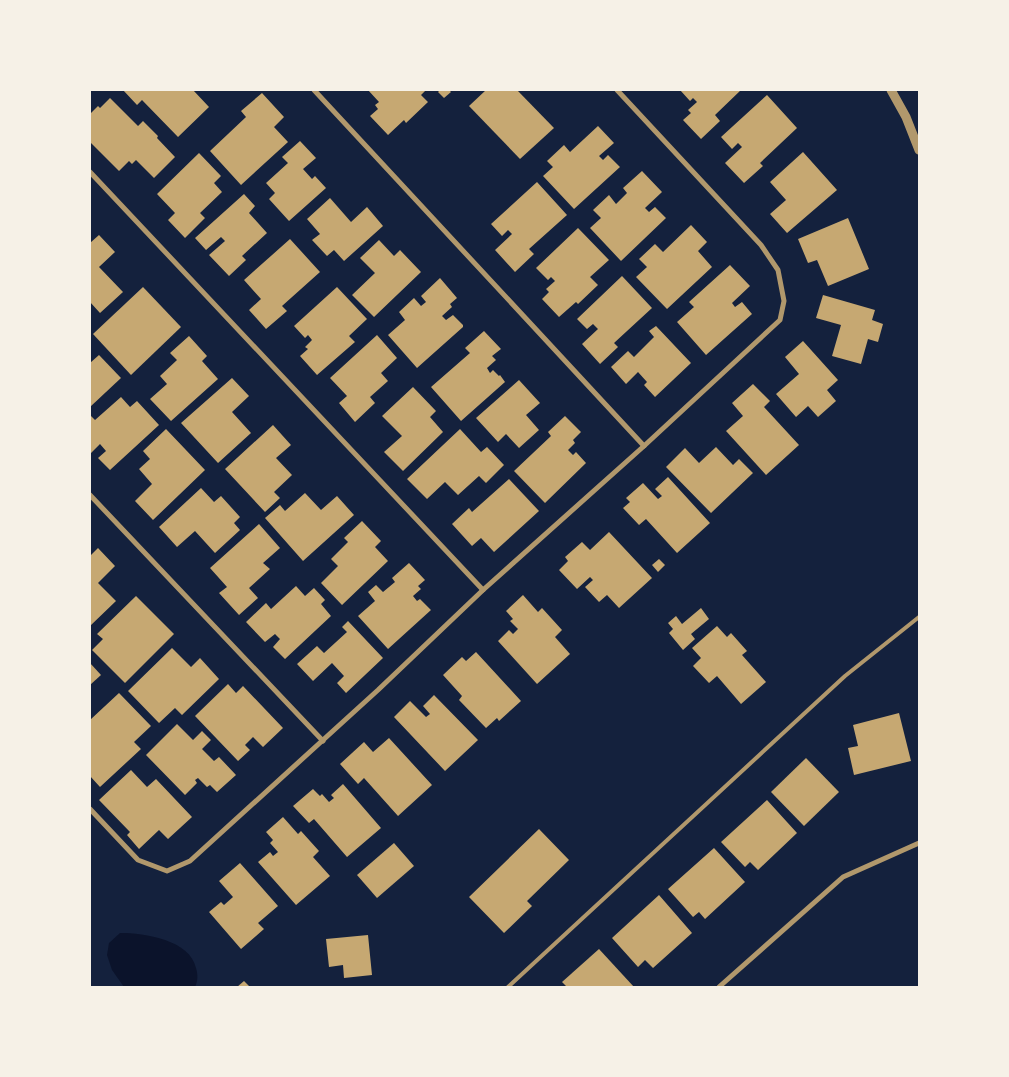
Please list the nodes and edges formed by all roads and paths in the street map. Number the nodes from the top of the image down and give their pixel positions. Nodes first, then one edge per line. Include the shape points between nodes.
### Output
1 (314, 90) edge
2 (617, 90) edge
3 (891, 90) edge
4 (919, 150) edge
5 (90, 172) edge
6 (644, 446) junction
7 (90, 495) edge
8 (483, 590) junction
9 (919, 617) edge
10 (323, 741) junction
11 (90, 809) edge
12 (919, 843) edge
13 (508, 987) edge
14 (719, 987) edge

1 - 6 street
2 - 6 street via 761,246 778,270 784,300 780,320
3 - 4 street
5 - 8 street
6 - 8 street
7 - 10 street
8 - 10 street
9 - 13 lane via 845,676
10 - 11 street via 208,846 190,861 167,871 138,860
12 - 14 street via 843,877

